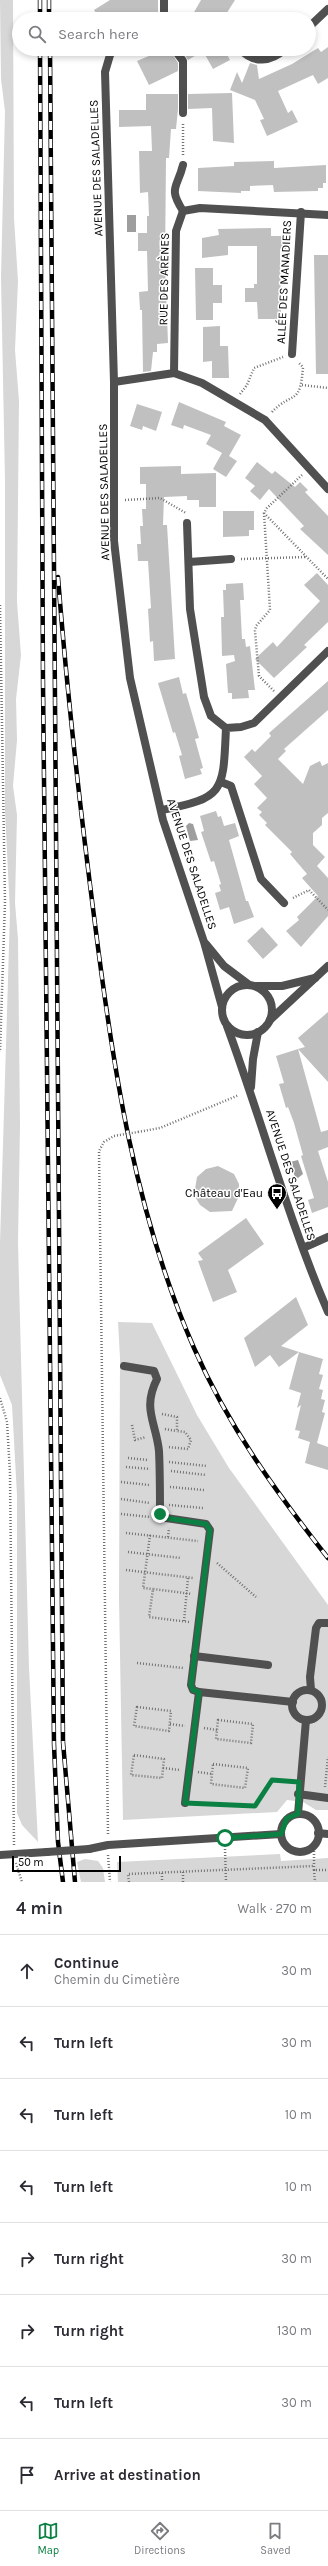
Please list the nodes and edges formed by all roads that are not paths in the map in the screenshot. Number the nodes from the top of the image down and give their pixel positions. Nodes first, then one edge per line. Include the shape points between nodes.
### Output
1 (164, 0) edge
2 (328, 9) edge
3 (164, 12) edge
4 (316, 20) edge
5 (111, 56) edge
6 (179, 56) edge
7 (249, 56) edge
8 (276, 56) edge
9 (183, 113) road end
10 (183, 165) road end
11 (183, 211) junction
12 (301, 212) junction
13 (328, 215) edge
14 (292, 354) road end
15 (174, 373) junction
16 (114, 382) junction
17 (328, 489) edge
18 (187, 523) road end
19 (231, 560) road end
20 (189, 562) junction
21 (328, 651) edge
22 (226, 728) junction
23 (221, 782) junction
24 (162, 810) junction
25 (284, 903) road end
26 (204, 942) junction
27 (328, 966) edge
28 (316, 978) junction
29 (252, 985) junction
30 (222, 1007) junction
31 (270, 1020) junction
32 (227, 1026) junction
33 (258, 1032) junction
34 (251, 1090) junction
35 (328, 1237) edge
36 (303, 1248) junction
37 (328, 1312) edge
38 (124, 1366) dead end
39 (328, 1623) edge
40 (194, 1656) junction
41 (268, 1665) dead end
42 (311, 1690) junction
43 (199, 1692) junction
44 (292, 1702) junction
45 (325, 1710) edge
46 (306, 1720) junction
47 (298, 1794) junction
48 (326, 1798) edge
49 (185, 1803) road end
50 (298, 1814) junction
51 (318, 1833) junction
52 (281, 1834) junction
53 (328, 1834) edge
54 (0, 1855) edge

1 - 3 street
2 - 4 street
5 - 16 street, AVENUE DES SALADELLES via 105,72
6 - 9 street via 183,61
7 - 8 street via 259,60 272,59
10 - 11 street via 174,186 175,198
11 - 12 street via 200,208
11 - 15 street, RUE DES ARÈNES via 176,231
12 - 13 street
12 - 14 street, ALLÉE DES MANADIERS
15 - 16 street
15 - 17 street via 202,383 265,420
16 - 24 street, AVENUE DES SALADELLES via 114,541 130,678
18 - 20 street
19 - 20 street
20 - 22 street via 190,609 204,697 212,716
21 - 22 street via 254,723
22 - 23 street
23 - 24 street via 211,796 190,805
23 - 25 street via 231,786 261,878
24 - 26 street, AVENUE DES SALADELLES
26 - 29 street, AVENUE DES SALADELLES via 224,966
26 - 30 street, AVENUE DES SALADELLES
27 - 28 street
28 - 29 street via 282,986
28 - 31 street
29 - 30 street via 232,989 226,995
29 - 31 street via 263,990 272,1004
30 - 32 street via 223,1019
31 - 33 street
32 - 33 street via 242,1035
32 - 34 street, AVENUE DES SALADELLES
33 - 34 street, AVENUE DES SALADELLES
34 - 36 street, AVENUE DES SALADELLES via 282,1192
35 - 36 street
36 - 37 street, AVENUE DES SALADELLES
38 - 40 street via 154,1372 157,1379 151,1392 150,1412 158,1446 160,1514 162,1517 206,1524 210,1530
39 - 42 street via 319,1623 316,1628 310,1677
40 - 41 street
40 - 43 street via 191,1685 193,1690
42 - 44 street via 297,1693
42 - 45 street via 321,1699
43 - 44 street
43 - 49 street
44 - 46 street via 297,1715
45 - 46 street via 316,1717
46 - 47 street
47 - 48 street
47 - 50 street
50 - 51 street via 313,1819
50 - 52 street via 287,1818
51 - 52 street via 314,1845 303,1851 291,1849 282,1840
51 - 53 street
52 - 54 street, bridge

